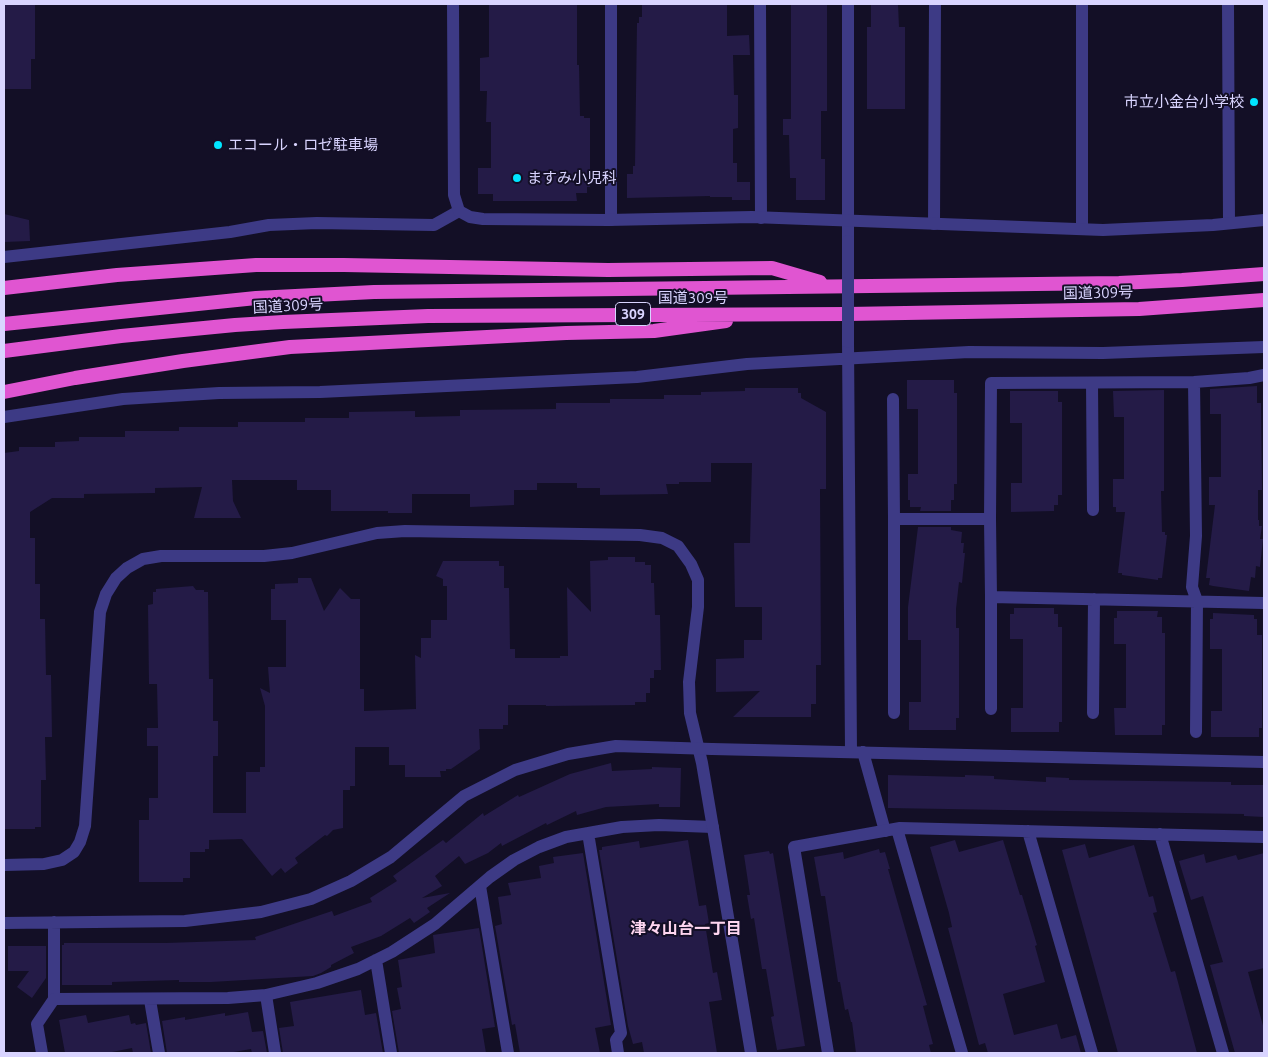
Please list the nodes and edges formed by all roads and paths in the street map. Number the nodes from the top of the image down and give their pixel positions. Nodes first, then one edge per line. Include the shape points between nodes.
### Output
1 (453, 4) edge
2 (611, 4) edge
3 (760, 4) edge
4 (848, 4) edge
5 (935, 4) edge
6 (1082, 4) edge
7 (1228, 4) edge
8 (460, 211) junction
9 (761, 218) junction
10 (611, 220) junction
11 (1264, 220) edge
12 (847, 222) junction
13 (934, 224) junction
14 (1229, 224) junction
15 (1082, 229) junction
16 (4, 257) edge
17 (1264, 274) edge
18 (834, 287) junction
19 (4, 288) edge
20 (1264, 300) edge
21 (782, 313) junction
22 (4, 324) edge
23 (1264, 347) edge
24 (4, 351) edge
25 (848, 359) junction
26 (1264, 375) edge
27 (1194, 382) junction
28 (1092, 383) junction
29 (4, 392) edge
30 (893, 399) dead end
31 (4, 417) edge
32 (1093, 510) dead end
33 (894, 519) junction
34 (990, 519) junction
35 (990, 597) junction
36 (1094, 599) junction
37 (1196, 601) junction
38 (1264, 603) edge
39 (991, 709) dead end
40 (894, 713) dead end
41 (1093, 713) dead end
42 (1196, 732) dead end
43 (857, 752) junction
44 (1264, 762) edge
45 (713, 827) junction
46 (891, 830) junction
47 (1028, 831) junction
48 (588, 833) junction
49 (1160, 834) junction
50 (1264, 837) edge
51 (4, 865) edge
52 (480, 886) junction
53 (54, 922) junction
54 (4, 923) edge
55 (376, 960) junction
56 (266, 995) junction
57 (54, 999) junction
58 (150, 1000) junction
59 (42, 1053) edge
60 (159, 1053) edge
61 (276, 1053) edge
62 (391, 1053) edge
63 (508, 1053) edge
64 (618, 1053) edge
65 (751, 1053) edge
66 (828, 1053) edge
67 (962, 1053) edge
68 (1092, 1053) edge
69 (1223, 1053) edge

1 - 8 street via 454,195
2 - 10 street
3 - 9 street
4 - 12 street
5 - 13 street
6 - 15 street
7 - 14 street
8 - 10 street via 483,219
8 - 16 street via 434,225 317,222
9 - 10 street
9 - 12 street
11 - 14 street
12 - 13 street
12 - 25 street, bridge
13 - 15 street
14 - 15 street
17 - 18 highway, 国道309号 / 309 via 1137,282
18 - 19 highway via 772,268 608,270 344,265 256,266 117,275
18 - 22 highway, 国道309号 / 309 via 374,292 256,298
20 - 21 highway, 国道309号 / 309 via 1139,309
21 - 24 highway, 国道309号 / 309 via 428,316 283,322 150,333
21 - 29 highway via 654,331 566,332 290,347 75,378
23 - 25 street via 1104,353 969,352
25 - 31 street via 747,364 637,377 320,392 219,392 124,399
25 - 43 street
26 - 27 street
27 - 28 street
27 - 37 street via 1196,536 1192,587
28 - 32 street
28 - 34 street via 990,382
30 - 33 street
33 - 34 street
33 - 40 street
34 - 35 street
35 - 36 street
35 - 39 street
36 - 37 street
36 - 41 street
37 - 38 street
37 - 42 street
43 - 44 street
43 - 46 street
43 - 53 street, bridge via 616,746 568,754 514,770 464,796 391,857 352,881 311,899 261,912 185,921
45 - 48 street via 659,824
45 - 51 street via 690,713 689,682 698,580 678,546 662,538 640,535 396,532 354,537 264,556 161,556 143,559 127,568 106,594 100,612 85,826 80,842 74,852 62,860
45 - 65 street
46 - 47 street
46 - 66 street via 794,847
46 - 67 street
47 - 49 street
47 - 68 street
48 - 52 street via 539,847 514,860
48 - 64 street via 621,1033 616,1040
49 - 50 street
49 - 69 street
52 - 55 street via 435,924
52 - 63 street
53 - 54 street
53 - 57 street
55 - 56 street via 317,983
55 - 62 street
56 - 58 street
56 - 61 street
57 - 58 street
57 - 59 street via 37,1024
58 - 60 street

